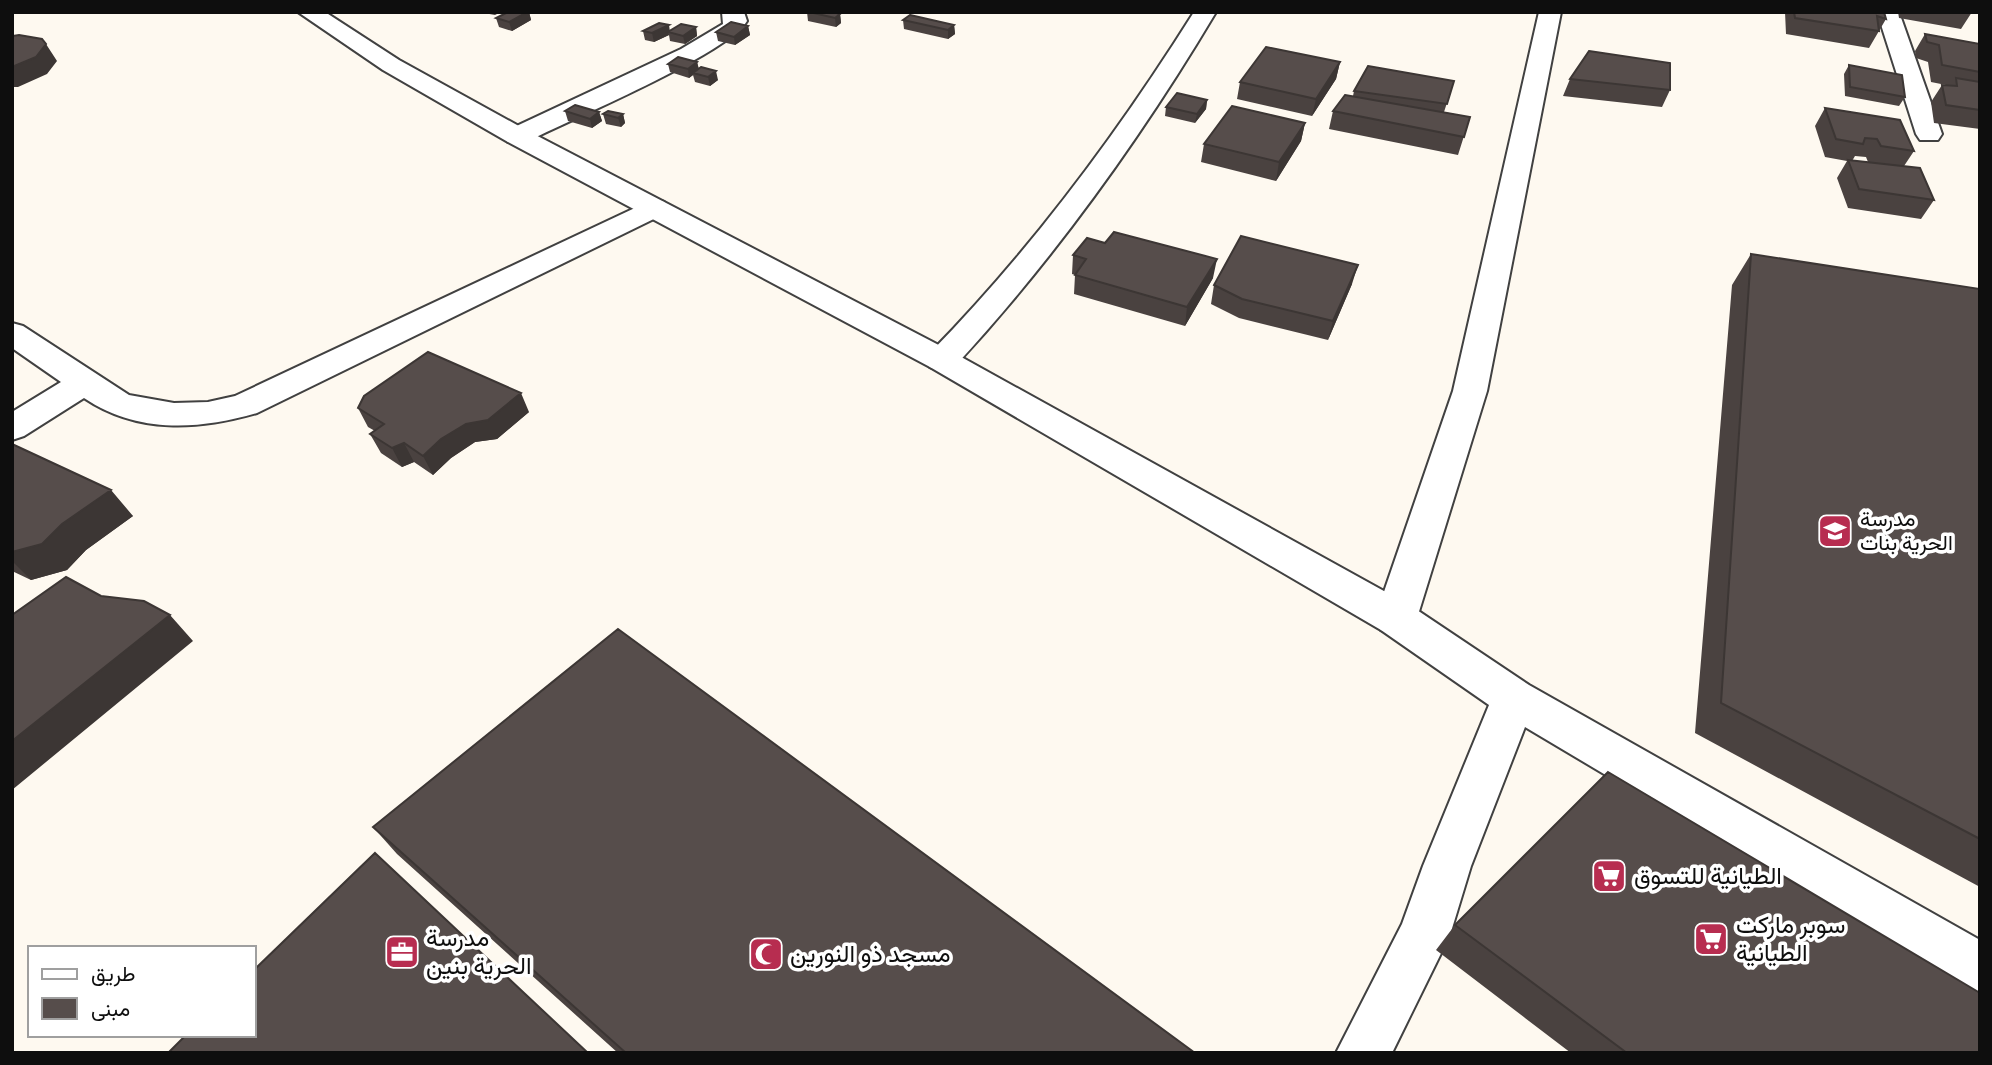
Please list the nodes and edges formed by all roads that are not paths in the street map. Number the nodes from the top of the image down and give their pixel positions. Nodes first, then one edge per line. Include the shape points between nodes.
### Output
1 (309, 12) edge
2 (733, 12) edge
3 (1205, 12) edge
4 (1550, 12) edge
5 (1888, 12) edge
6 (1929, 134) dead end
7 (517, 136) junction
8 (654, 208) junction
9 (12, 333) edge
10 (942, 360) junction
11 (83, 383) junction
12 (12, 428) edge
13 (1396, 618) junction
14 (1514, 698) junction
15 (1980, 969) edge
16 (1363, 1053) edge

1 - 7 street via 391,65
2 - 7 street via 736,21 732,28 689,54
3 - 10 street via 1139,114 1041,248
4 - 13 street via 1470,391
5 - 6 street
7 - 8 street
8 - 10 street
8 - 11 street via 245,405 208,414 174,415 119,405
9 - 11 street
10 - 13 street
11 - 12 street
13 - 14 street
14 - 15 street
14 - 16 street via 1424,935

